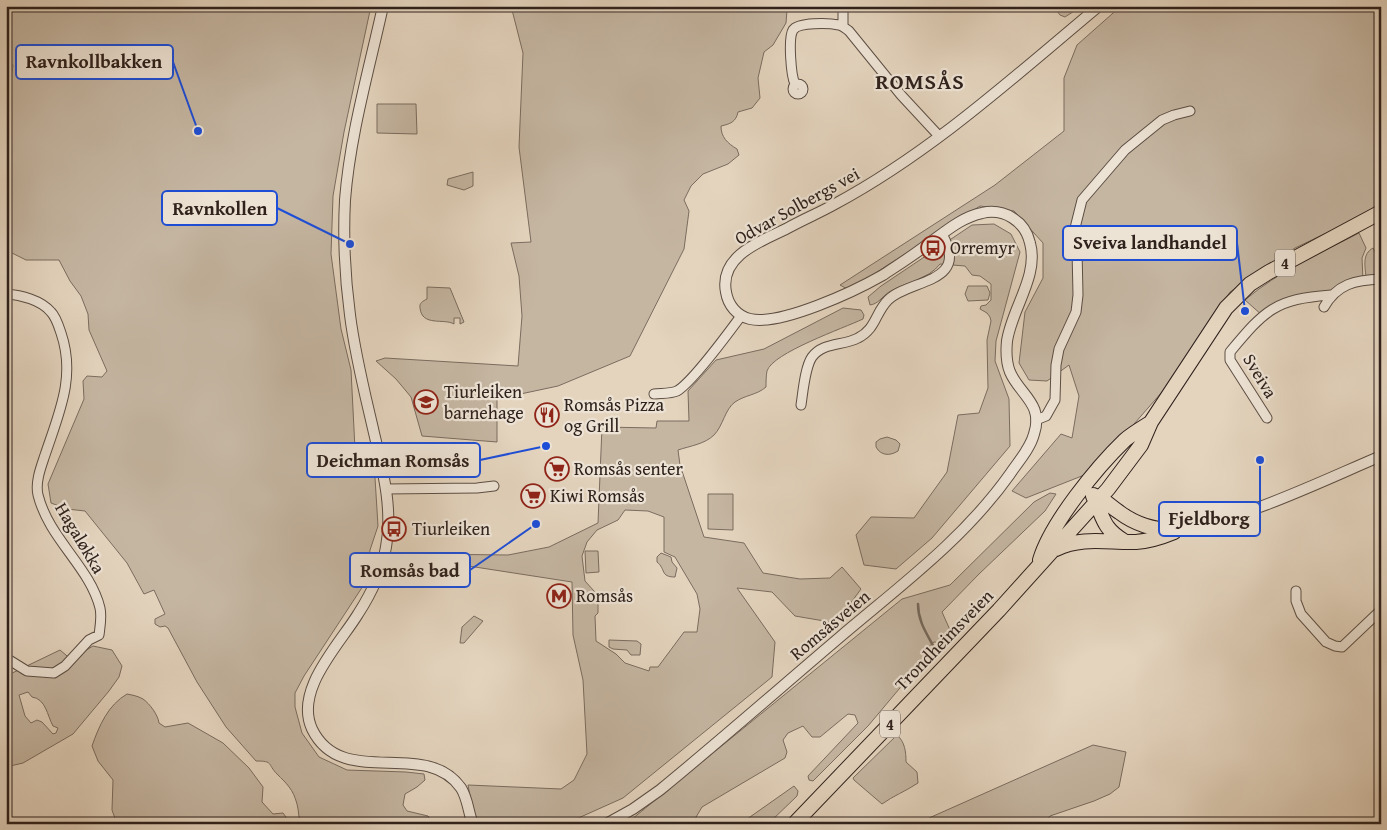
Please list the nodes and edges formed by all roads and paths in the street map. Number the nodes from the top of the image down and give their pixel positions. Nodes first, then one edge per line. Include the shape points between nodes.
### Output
1 (383, 6) edge
2 (843, 6) edge
3 (1099, 6) edge
4 (843, 26) junction
5 (795, 84) dead end
6 (1190, 111) dead end
7 (939, 136) junction
8 (1381, 212) edge
9 (942, 234) junction
10 (1381, 279) edge
11 (6, 294) edge
12 (1331, 295) junction
13 (1324, 307) dead end
14 (741, 316) junction
15 (654, 394) dead end
16 (801, 405) dead end
17 (1267, 418) dead end
18 (1036, 420) junction
19 (1150, 422) junction
20 (1381, 456) edge
21 (494, 486) dead end
22 (386, 489) junction
23 (1096, 498) junction
24 (1174, 532) junction
25 (1124, 541) junction
26 (1051, 551) junction
27 (1038, 568) junction
28 (1296, 591) dead end
29 (1381, 610) edge
30 (6, 658) edge
31 (470, 821) edge
32 (606, 823) edge
33 (794, 824) edge

1 - 22 street via 360,105 345,201 344,235 354,340
2 - 4 street
3 - 7 street, Odvar Solbergs vei
4 - 5 street via 809,24 793,30 791,73
4 - 7 street
6 - 18 street via 1162,120 1125,150 1082,200 1075,228 1076,312 1059,349 1055,400 1046,416
7 - 14 street, Odvar Solbergs vei via 853,194 742,253 730,268 725,286 730,305
8 - 19 highway, Trondheimsveien / 4 via 1269,272 1242,292 1220,315
9 - 14 street via 875,279 822,304 774,318 757,320
9 - 16 street via 950,251 943,271 890,298 874,324 858,338 826,347 814,355 807,369
9 - 18 street via 973,215 993,211 1011,217 1028,236 1032,264 1010,329 1006,352 1011,374 1031,400
10 - 12 street, Sveiva via 1348,284
11 - 30 street, Hagaløkka via 25,297 51,312 60,329 66,350 64,399 40,469 38,492 49,524 81,570 100,609 99,635 54,673 27,671
12 - 13 street
12 - 17 street, Sveiva via 1295,300 1273,308 1252,326 1229,354
14 - 15 street via 682,387 669,393
18 - 32 street, Romsåsveien via 1030,444 1004,483 942,550 660,790
19 - 23 highway, Trondheimsveien / 4 via 1140,446
19 - 27 highway, Trondheimsveien / 4 via 1126,439 1085,486 1052,531
20 - 24 street via 1257,508
21 - 22 street
22 - 31 street via 388,524 380,570 358,614 314,681 308,702 310,723 320,741 338,756 356,761 428,766 448,775 465,794
23 - 24 highway via 1141,525
23 - 25 highway via 1107,527
23 - 26 highway, Trondheimsveien / 4
24 - 25 highway via 1155,539
25 - 26 highway via 1085,540
26 - 27 highway, Trondheimsveien / 4
27 - 33 highway, Trondheimsveien / 4
28 - 29 street via 1301,614 1326,642 1334,646 1342,647

